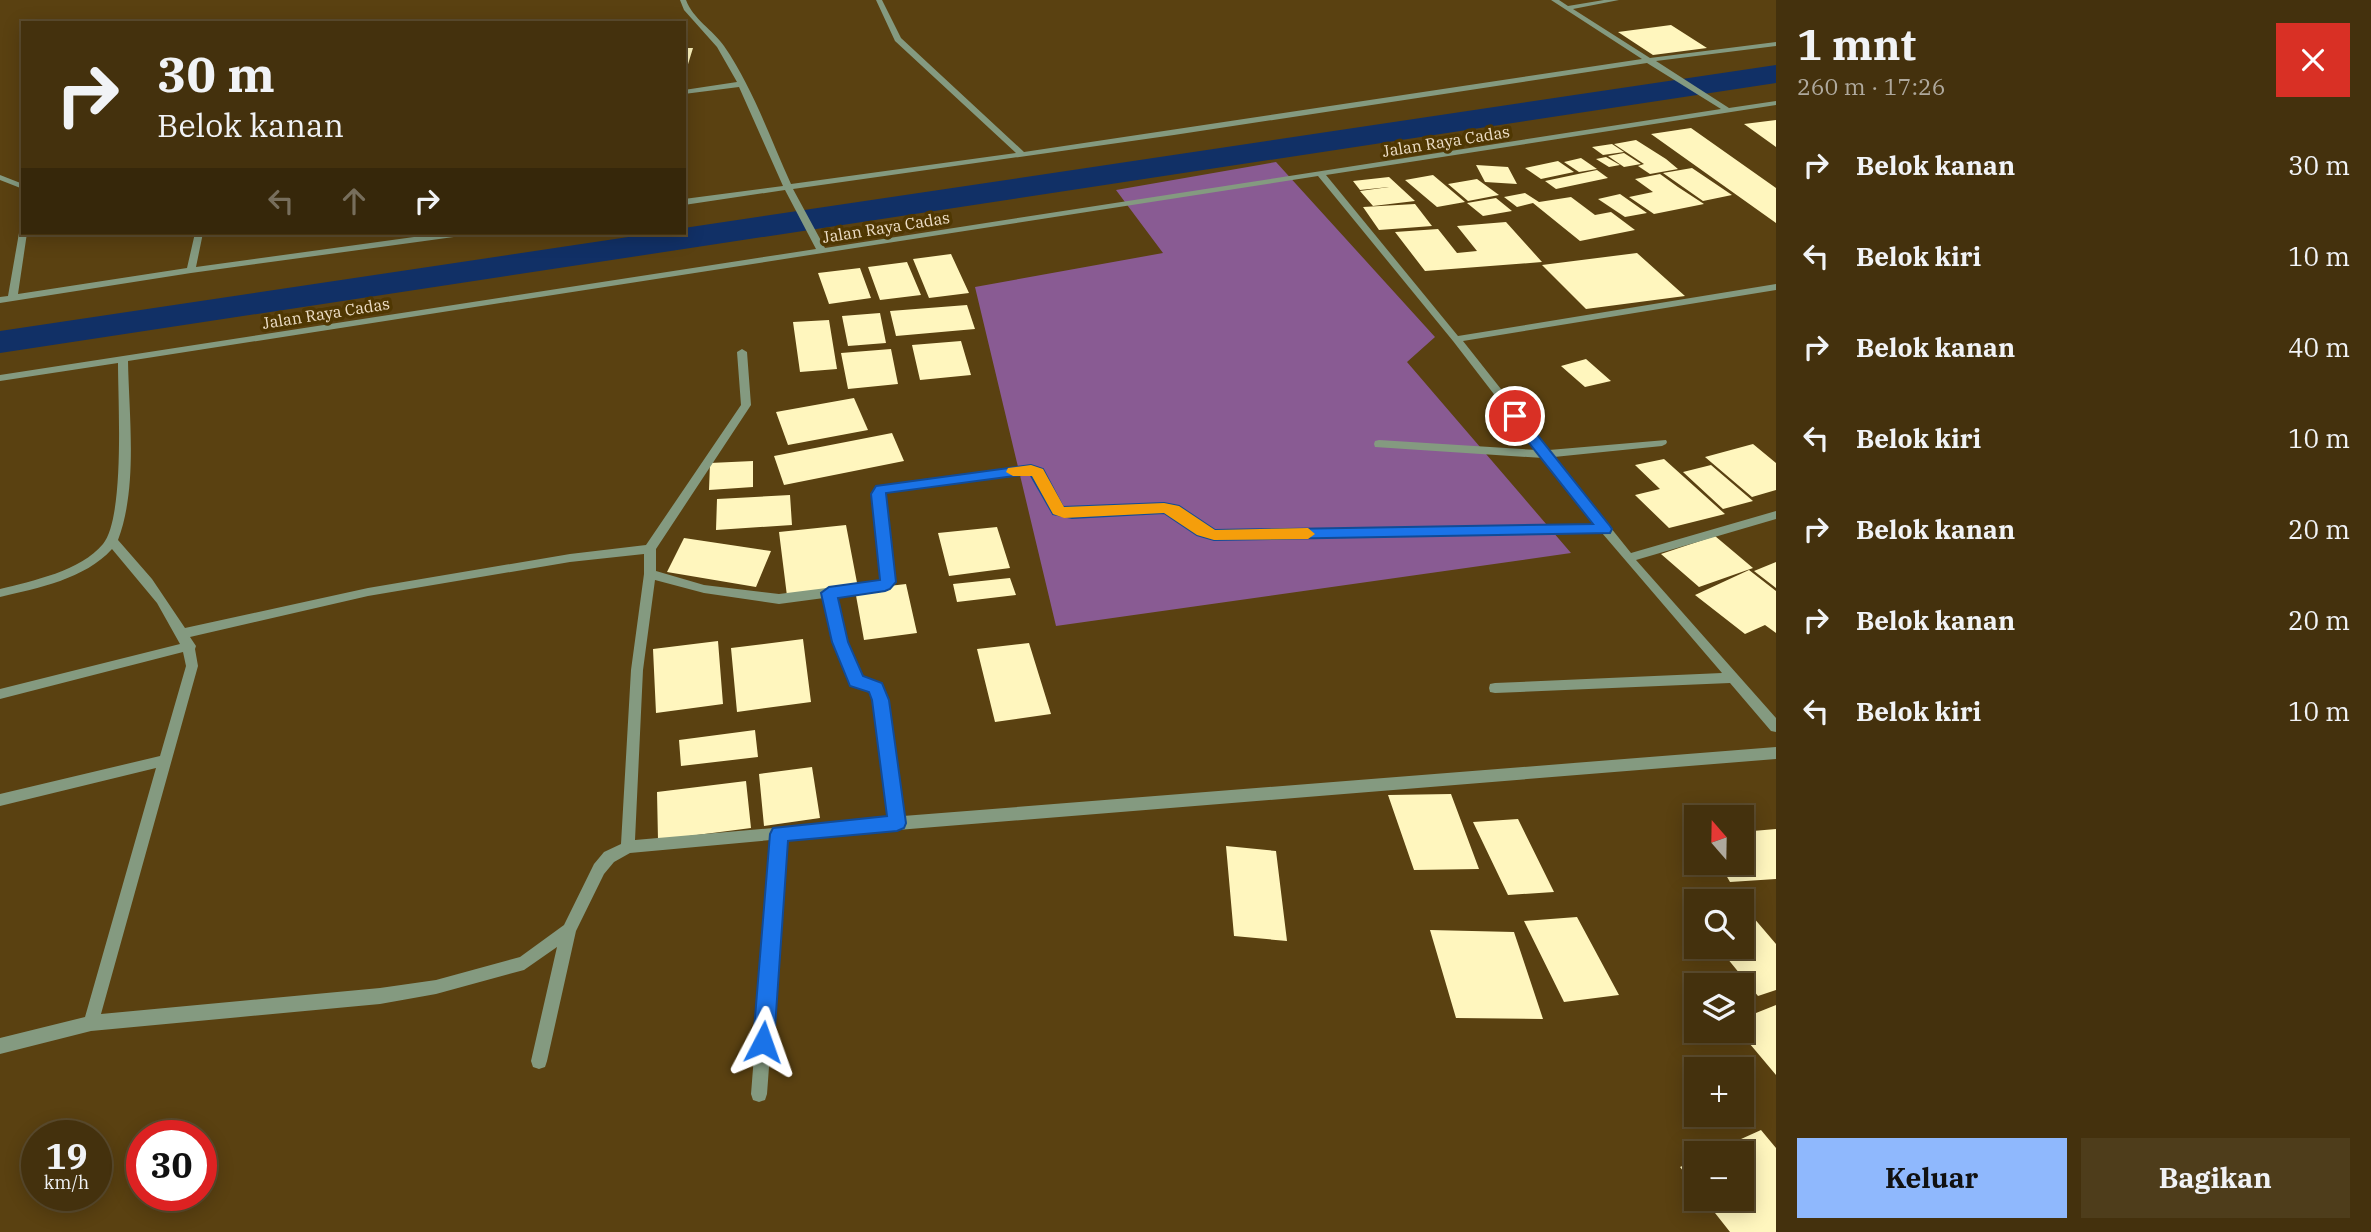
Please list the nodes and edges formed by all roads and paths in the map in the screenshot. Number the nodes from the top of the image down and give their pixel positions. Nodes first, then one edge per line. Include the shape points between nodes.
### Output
1 (684, 0) edge
2 (879, 0) edge
3 (1555, 0) edge
4 (1616, 0) edge
5 (1567, 8) junction
6 (1776, 44) edge
7 (1654, 62) junction
8 (742, 84) junction
9 (686, 92) edge
10 (1776, 103) edge
11 (1724, 108) junction
12 (1021, 153) junction
13 (1321, 175) junction
14 (0, 177) edge
15 (21, 186) edge
16 (788, 188) junction
17 (686, 202) edge
18 (23, 235) edge
19 (199, 235) edge
20 (446, 235) edge
21 (822, 251) junction
22 (191, 270) junction
23 (1776, 287) edge
24 (13, 298) junction
25 (0, 300) edge
26 (1457, 339) junction
27 (742, 352) dead end
28 (122, 359) junction
29 (0, 377) edge
30 (1662, 442) dead end
31 (1379, 444) dead end
32 (1544, 454) junction
33 (1775, 516) edge
34 (1605, 529) junction
35 (112, 541) junction
36 (650, 549) junction
37 (1628, 558) junction
38 (650, 574) junction
39 (0, 593) edge
40 (829, 593) junction
41 (181, 634) junction
42 (190, 646) junction
43 (1734, 678) junction
44 (1494, 688) dead end
45 (0, 694) edge
46 (1776, 727) edge
47 (1776, 752) edge
48 (166, 760) junction
49 (0, 800) edge
50 (897, 823) junction
51 (779, 834) junction
52 (628, 847) junction
53 (569, 930) junction
54 (91, 1023) junction
55 (0, 1046) edge
56 (539, 1061) dead end
57 (759, 1094) dead end

1 - 8 street
2 - 12 street via 898,39
3 - 5 street
4 - 5 street
5 - 7 street
6 - 7 street
7 - 11 street
7 - 12 street
8 - 9 street
8 - 16 street
10 - 11 street, Jalan Raya Cadas
11 - 13 street, Jalan Raya Cadas
12 - 16 street
13 - 21 street, Jalan Raya Cadas
13 - 26 street
14 - 15 street
16 - 17 street
16 - 21 street
18 - 24 street
19 - 22 street
20 - 22 street
21 - 28 street, Jalan Raya Cadas
22 - 24 street
23 - 26 street
24 - 25 street
26 - 32 street
27 - 36 street via 746,405
28 - 29 street, Jalan Raya Cadas
28 - 35 street via 124,473
30 - 32 street
31 - 32 street
32 - 34 street
33 - 37 street
34 - 37 street
34 - 40 street via 1214,535 1164,508 1058,511 1038,472 1031,470 881,489 888,582
35 - 39 street via 96,557 65,573
35 - 41 street via 134,562
36 - 38 street
36 - 41 street via 368,592
37 - 43 street
38 - 40 street via 704,589 779,598
38 - 52 street via 637,670
40 - 50 street via 840,642 856,681 876,687 880,700
41 - 42 street
42 - 45 street
42 - 48 street via 191,673
43 - 44 street
43 - 46 street
47 - 50 street
48 - 49 street
48 - 54 street
50 - 51 street
51 - 52 street
51 - 57 street
52 - 53 street via 609,857 599,869
53 - 54 street via 524,963 436,987
53 - 56 street
54 - 55 street

